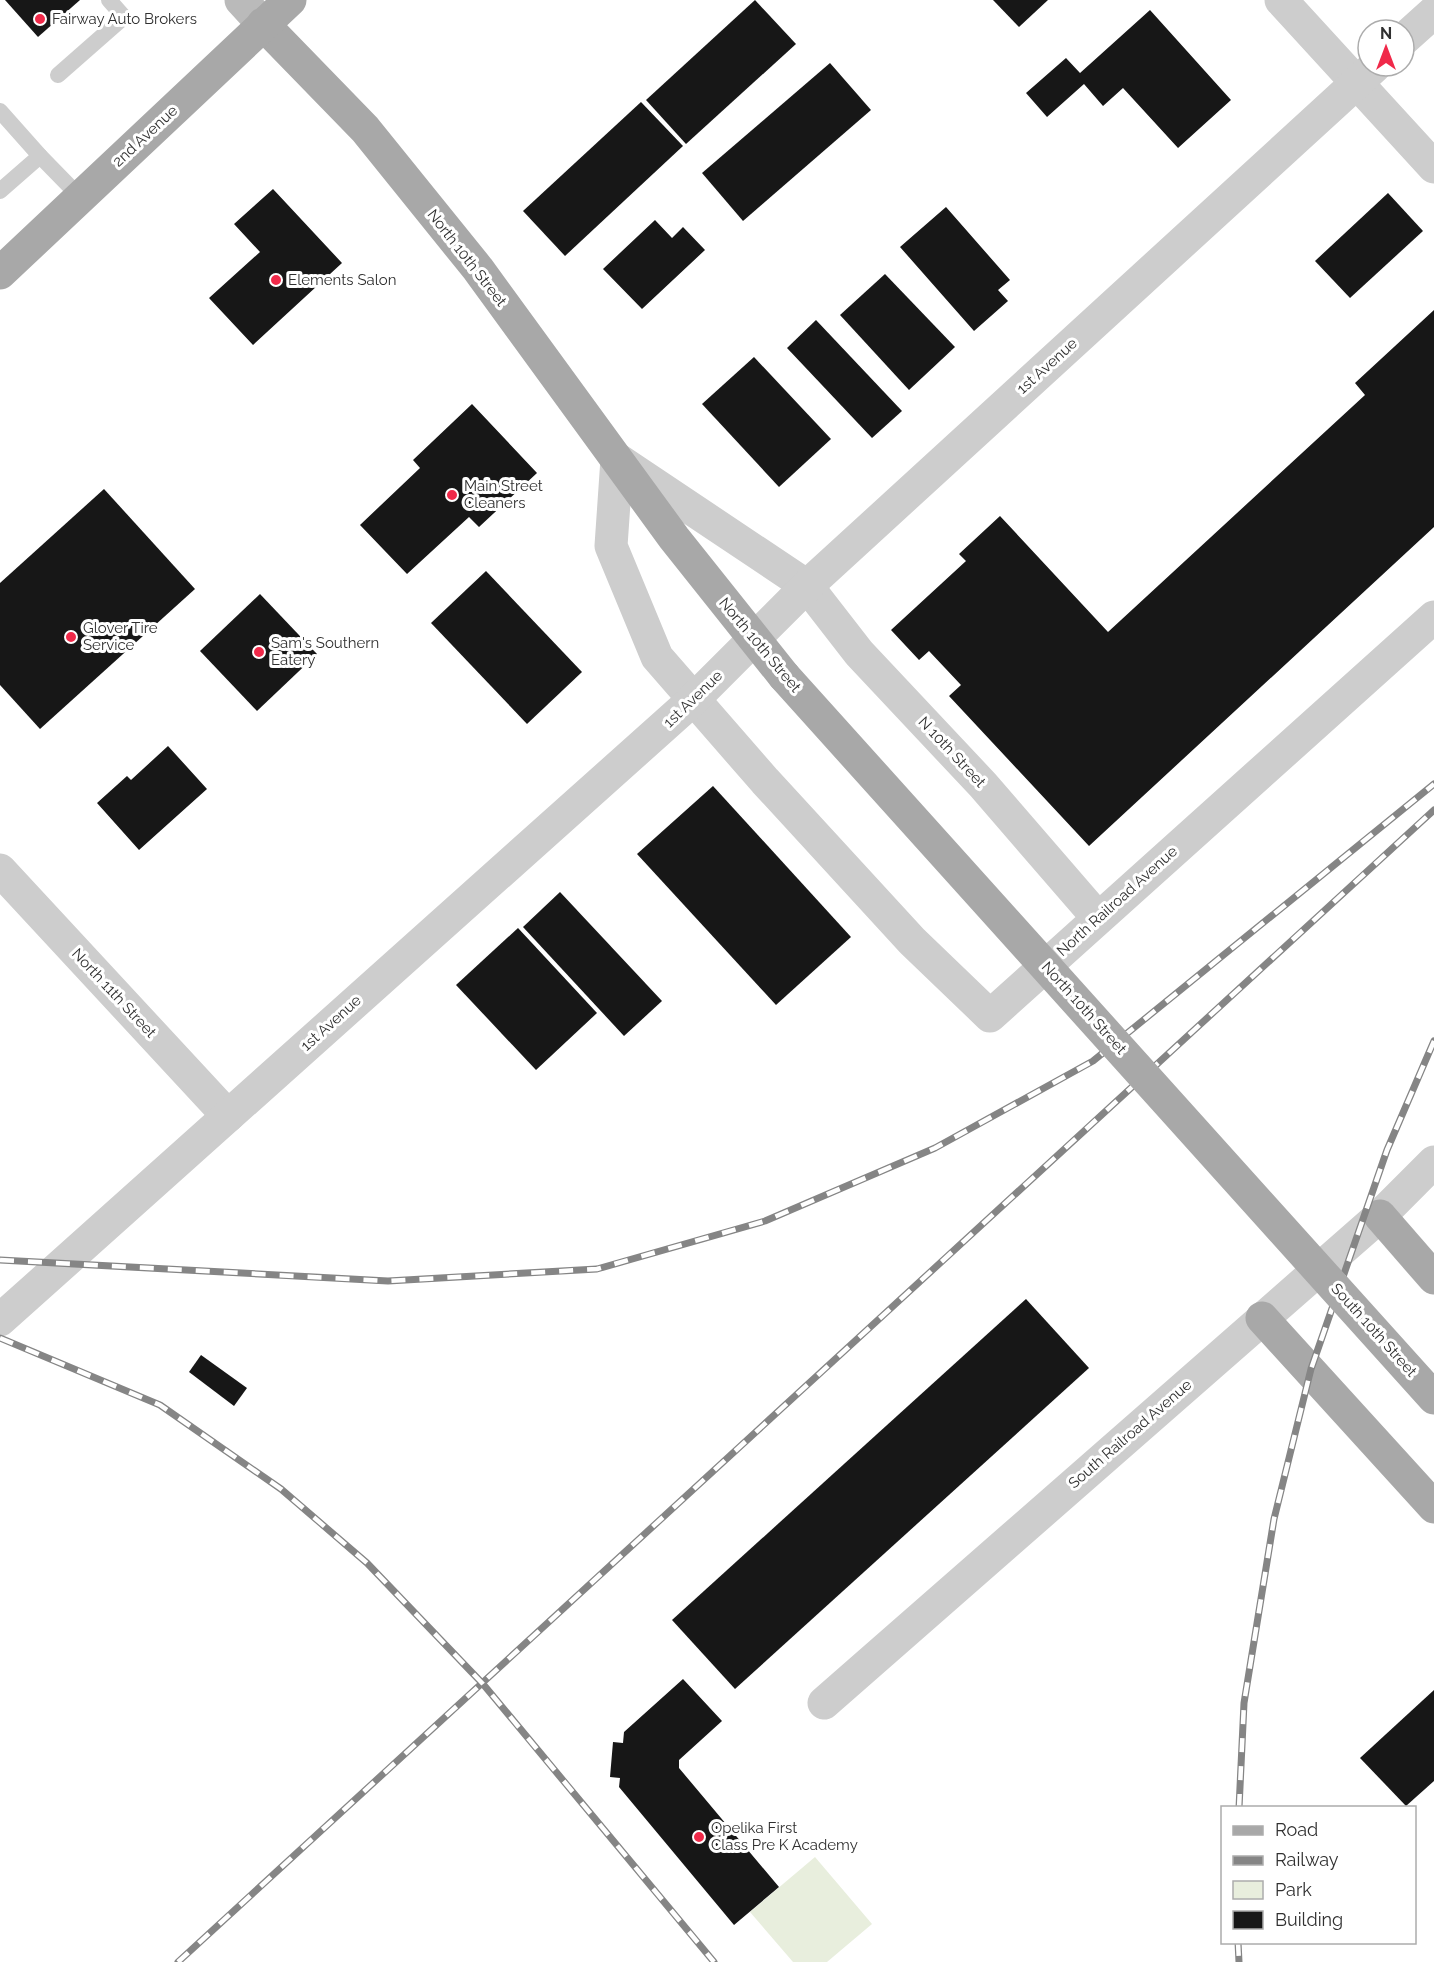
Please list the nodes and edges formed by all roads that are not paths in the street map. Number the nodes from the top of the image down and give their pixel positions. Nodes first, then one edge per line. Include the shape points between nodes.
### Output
1 (109, 0) edge
2 (241, 0) edge
3 (290, 0) edge
4 (1281, 0) edge
5 (1434, 12) edge
6 (263, 24) junction
7 (1416, 28) edge
8 (1356, 66) edge
9 (58, 75) dead end
10 (1363, 78) edge
11 (1368, 78) edge
12 (0, 111) edge
13 (40, 156) junction
14 (1434, 167) edge
15 (0, 190) edge
16 (80, 197) junction
17 (5, 259) edge
18 (617, 459) junction
19 (807, 586) junction
20 (1434, 617) edge
21 (753, 639) junction
22 (693, 700) junction
23 (0, 870) edge
24 (1098, 918) junction
25 (228, 1116) junction
26 (1434, 1162) edge
27 (1380, 1216) junction
28 (1314, 1263) joint
29 (1434, 1278) edge
30 (1262, 1318) junction
31 (0, 1320) edge
32 (1434, 1398) edge
33 (1434, 1507) edge
34 (824, 1703) dead end

1 - 9 lane via 124,17
2 - 6 street, North 10th Street
3 - 6 main road, 2nd Avenue
4 - 8 street
5 - 7 street
6 - 16 main road, 2nd Avenue
6 - 18 main road, North 10th Street via 365,129 478,269
10 - 19 street, 1st Avenue
11 - 14 street
12 - 13 lane
13 - 15 lane
13 - 16 lane
16 - 17 main road, 2nd Avenue
18 - 19 street, N 10th Street
18 - 21 main road, North 10th Street
18 - 22 street, North Railroad Avenue via 611,546 657,657
19 - 21 street, 1st Avenue
19 - 24 street, N 10th Street via 859,653 983,785
20 - 24 street, North Railroad Avenue
21 - 22 street, 1st Avenue
21 - 28 main road, North 10th Street, bridge
22 - 24 street, North Railroad Avenue via 912,941 990,1016
22 - 25 street, 1st Avenue
23 - 25 street, North 11th Street
25 - 31 street, 1st Avenue
26 - 27 street, South Railroad Avenue
27 - 29 main road
27 - 30 street, South Railroad Avenue
28 - 32 main road, South 10th Street, bridge
30 - 33 main road
30 - 34 street, South Railroad Avenue

